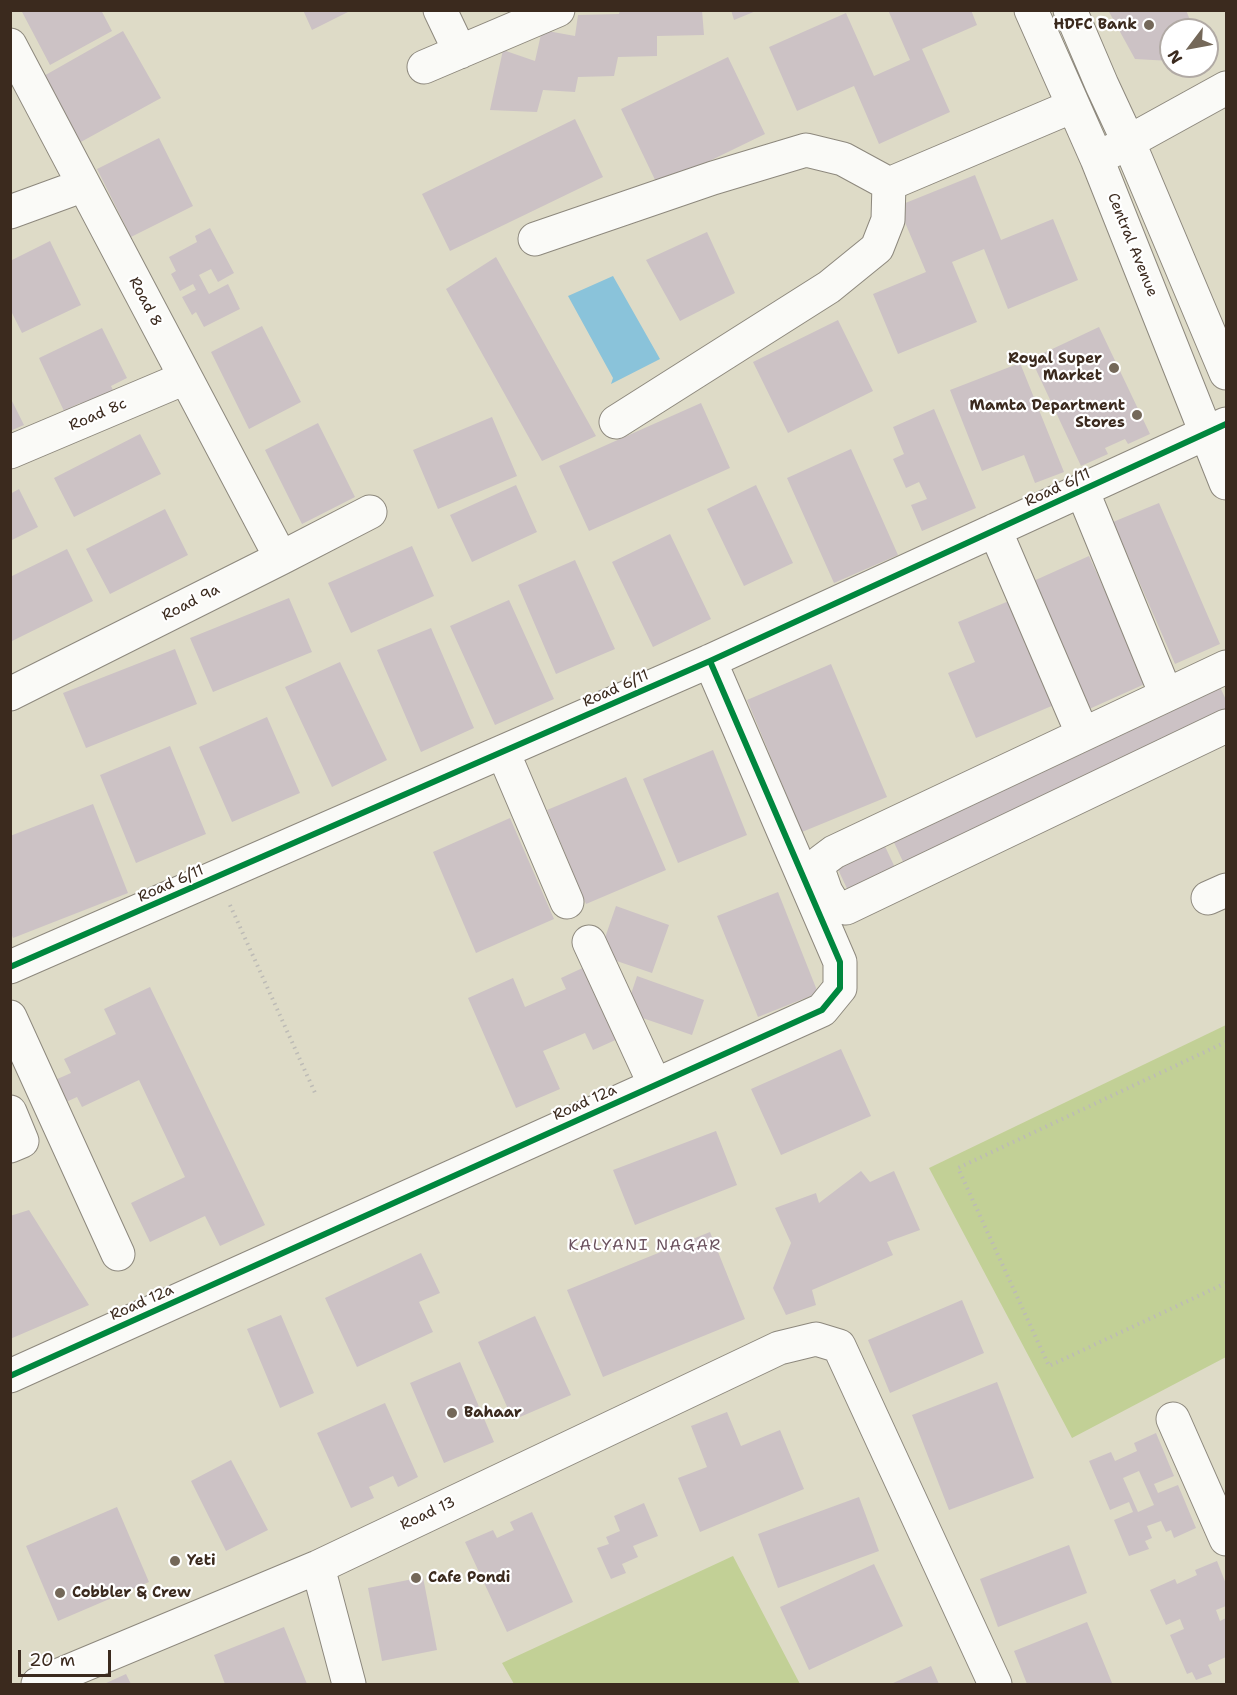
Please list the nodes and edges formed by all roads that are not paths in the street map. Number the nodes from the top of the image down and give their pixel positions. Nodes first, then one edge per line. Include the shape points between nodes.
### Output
1 (440, 10) edge
2 (558, 10) edge
3 (1031, 10) edge
4 (1070, 10) edge
5 (10, 45) edge
6 (459, 52) junction
7 (424, 67) dead end
8 (1227, 88) edge
9 (1073, 106) junction
10 (1129, 143) junction
11 (1097, 159) junction
12 (889, 184) junction
13 (84, 185) junction
14 (10, 212) edge
15 (535, 239) dead end
16 (1227, 373) edge
17 (185, 378) junction
18 (616, 422) dead end
19 (1217, 428) edge
20 (10, 452) edge
21 (1227, 483) edge
22 (1082, 490) junction
23 (370, 512) dead end
24 (995, 530) junction
25 (281, 558) junction
26 (710, 661) junction
27 (1227, 667) edge
28 (1160, 680) dead end
29 (10, 694) edge
30 (1077, 721) dead end
31 (1227, 726) edge
32 (503, 752) junction
33 (567, 902) dead end
34 (589, 942) dead end
35 (10, 967) edge
36 (10, 1017) edge
37 (655, 1085) junction
38 (10, 1112) edge
39 (10, 1146) edge
40 (118, 1254) dead end
41 (10, 1376) edge
42 (1173, 1419) dead end
43 (1227, 1539) edge
44 (318, 1567) junction
45 (38, 1684) edge
46 (349, 1684) edge
47 (995, 1684) edge

1 - 6 street
2 - 6 street
3 - 9 street, Central Avenue
4 - 10 street
5 - 13 street, Road 8
6 - 7 street
8 - 10 street
9 - 11 street, Central Avenue
9 - 12 street
10 - 11 street
10 - 16 street
11 - 19 street, Central Avenue
12 - 15 street via 843,159 806,150
12 - 18 street via 888,220 877,248 829,288
13 - 14 street
13 - 17 street, Road 8
17 - 20 street, Road 8c
17 - 25 street, Road 8
19 - 21 street, Central Avenue
19 - 22 street, Road 6/11
22 - 24 street, Road 6/11
22 - 28 street
23 - 25 street, Road 9a
24 - 26 street, Road 6/11
24 - 30 street
25 - 29 street, Road 9a
26 - 32 street, Road 6/11
26 - 37 street, Road 12a via 840,962 840,988 822,1010
27 - 31 street via 834,852 822,861 819,872 826,892 834,905 846,908
32 - 33 street
32 - 35 street, Road 6/11
34 - 37 street
36 - 40 street
37 - 41 street, Road 12a
38 - 39 street via 22,1141
42 - 43 street
44 - 45 street, Road 13
44 - 46 street
44 - 47 street, Road 13 via 779,1348 816,1339 839,1346

